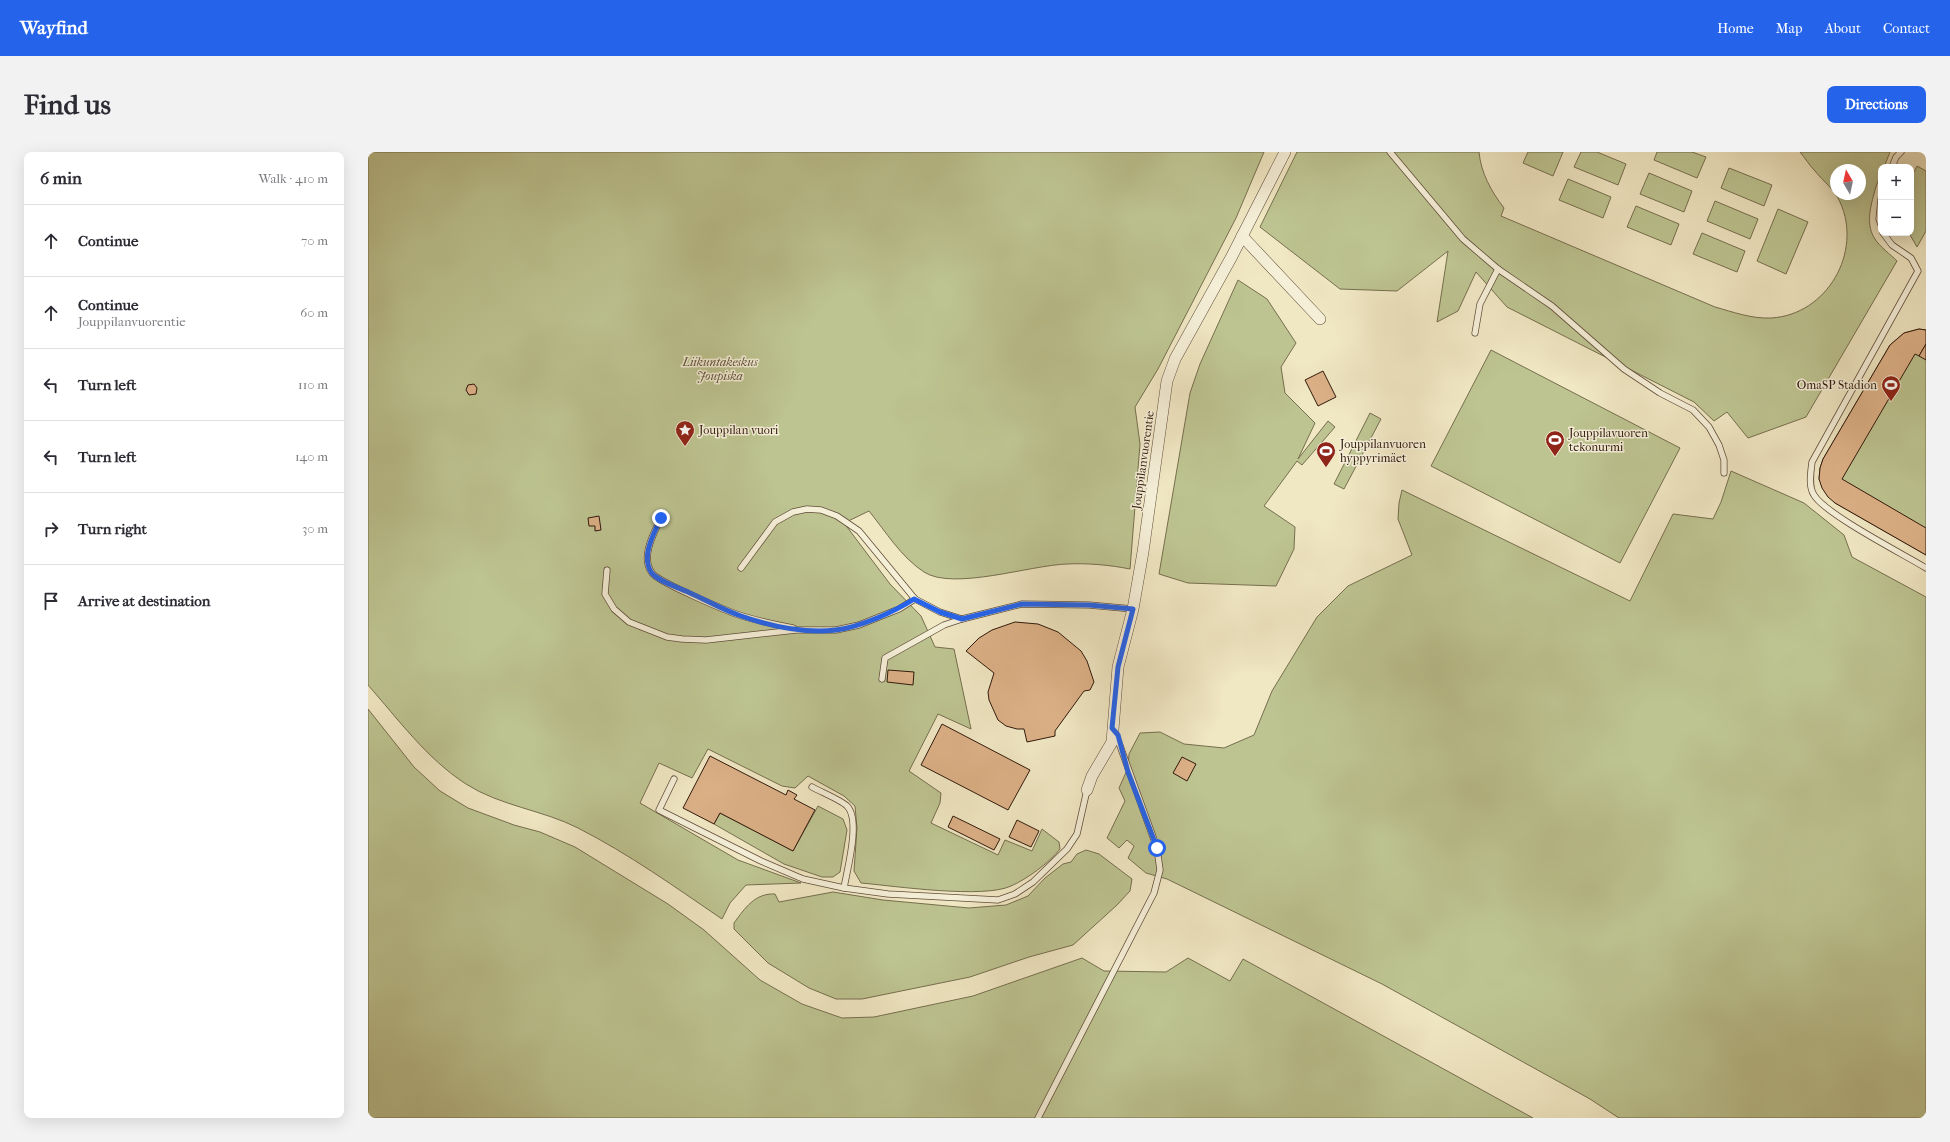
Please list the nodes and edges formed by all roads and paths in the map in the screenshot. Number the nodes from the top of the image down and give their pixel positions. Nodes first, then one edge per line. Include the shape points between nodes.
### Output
1 (1285, 152) edge
2 (1390, 152) edge
3 (1901, 152) edge
4 (1893, 164) edge
5 (1242, 236) junction
6 (1885, 236) edge
7 (1498, 269) junction
8 (1320, 319) dead end
9 (1475, 333) dead end
10 (1724, 472) dead end
11 (661, 518) dead end
12 (741, 568) dead end
13 (1926, 568) edge
14 (607, 570) dead end
15 (914, 599) junction
16 (1133, 609) junction
17 (962, 619) junction
18 (799, 630) junction
19 (882, 679) dead end
20 (1112, 728) junction
21 (674, 779) dead end
22 (812, 787) dead end
23 (1087, 790) joint
24 (844, 888) junction
25 (1038, 1118) edge

1 - 5 street, Jouppilanvuorentie
2 - 7 lane via 1463,239
3 - 4 lane
5 - 8 street
5 - 16 street, Jouppilanvuorentie via 1175,359 1167,381
6 - 13 lane via 1892,245 1911,258 1918,271 1812,462 1810,476 1813,494 1833,513
7 - 9 lane via 1480,304
7 - 10 lane via 1552,306 1624,369 1660,393 1694,410 1709,427 1719,445 1724,460
11 - 18 lane via 652,537 647,560 652,573 667,583 740,616
12 - 15 lane via 775,522 793,512 821,510 836,516 859,531
14 - 18 lane via 605,594 614,609 629,622 667,637 706,640
15 - 17 lane
15 - 18 lane via 899,609 859,625 836,630
16 - 17 lane via 1067,604 1022,604
16 - 20 street, Jouppilanvuorentie via 1118,667
17 - 19 lane via 944,625 885,658
20 - 23 street, Jouppilanvuorentie via 1112,742 1092,776
20 - 25 lane via 1118,735 1128,772 1157,848 1159,879
21 - 24 lane via 659,810 803,879
22 - 24 lane via 847,806 853,817
23 - 24 lane via 1077,834 1067,849 1033,882 1015,894 998,900 981,900

